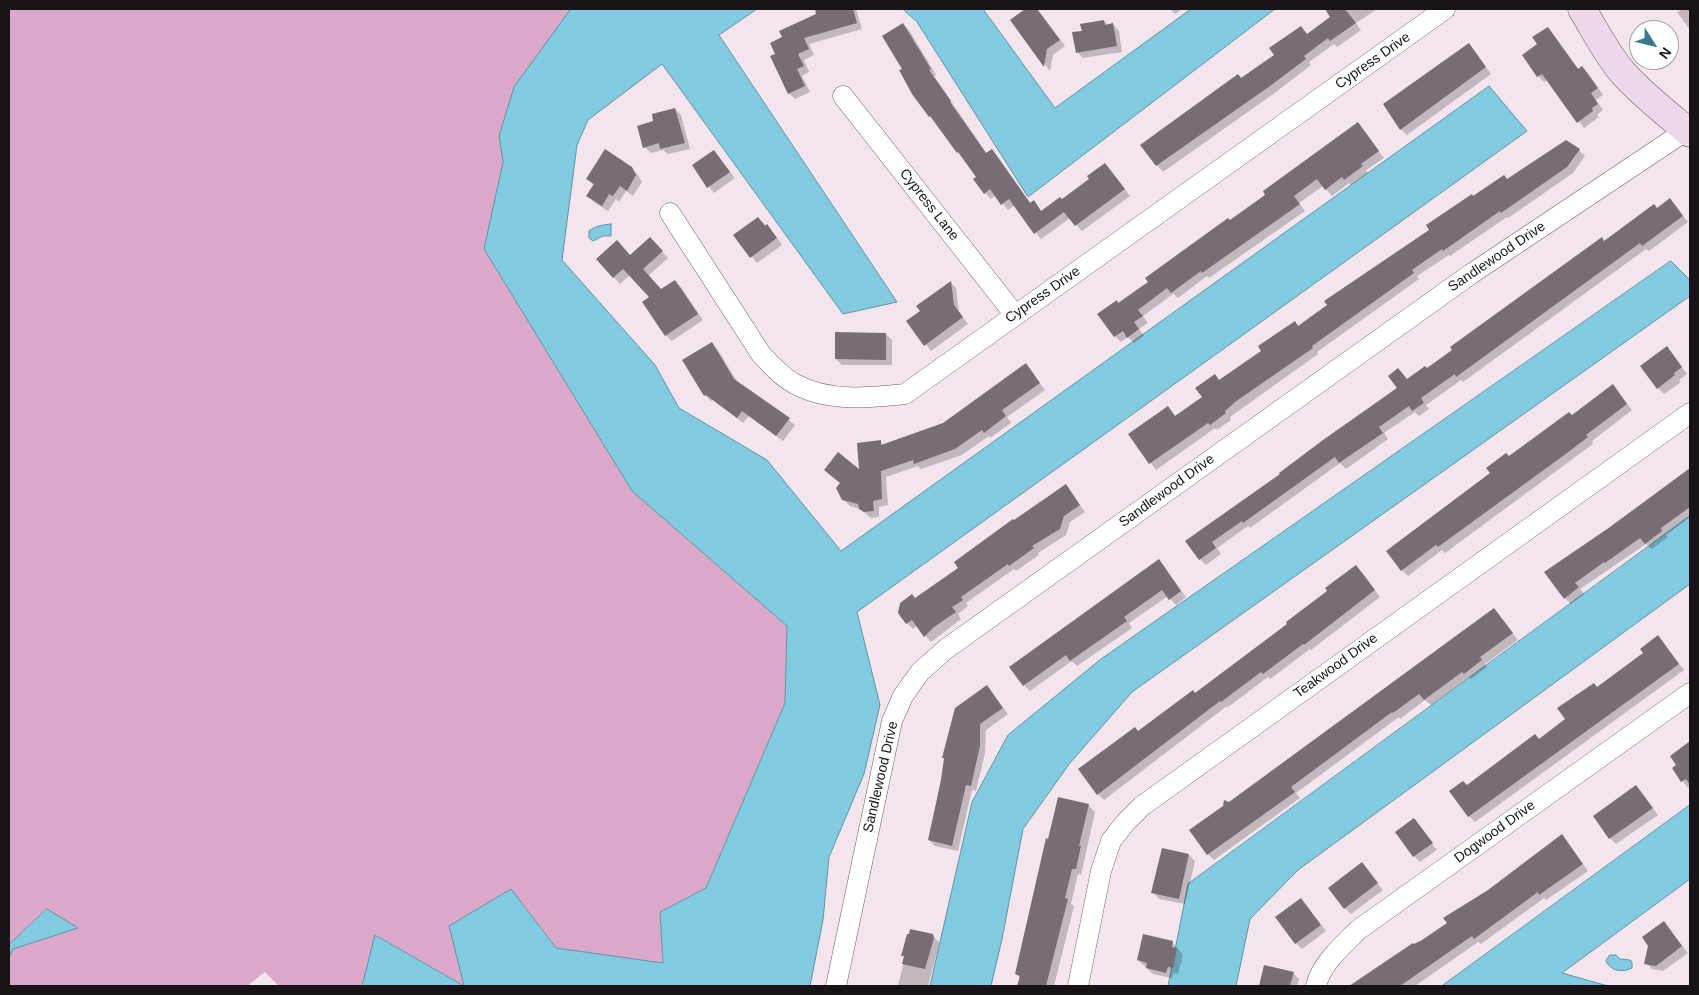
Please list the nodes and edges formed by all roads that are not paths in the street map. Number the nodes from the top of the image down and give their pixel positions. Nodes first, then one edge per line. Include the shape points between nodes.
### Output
1 (1445, 9) edge
2 (1582, 9) edge
3 (843, 96) dead end
4 (1689, 131) edge
5 (670, 213) dead end
6 (1015, 314) junction
7 (1690, 413) edge
8 (1690, 692) edge
9 (836, 986) edge
10 (1078, 986) edge
11 (1316, 986) edge

1 - 6 street, Cypress Drive
2 - 4 main road via 1623,73
3 - 6 street, Cypress Lane
4 - 9 street, Sandlewood Drive via 1471,274 946,648 920,672 892,721
5 - 6 street, Cypress Drive via 761,354 795,384 817,392 874,398 905,394
7 - 10 street, Teakwood Drive via 1142,806 1111,841 1101,872
8 - 11 street, Dogwood Drive via 1358,930 1332,957 1317,978

